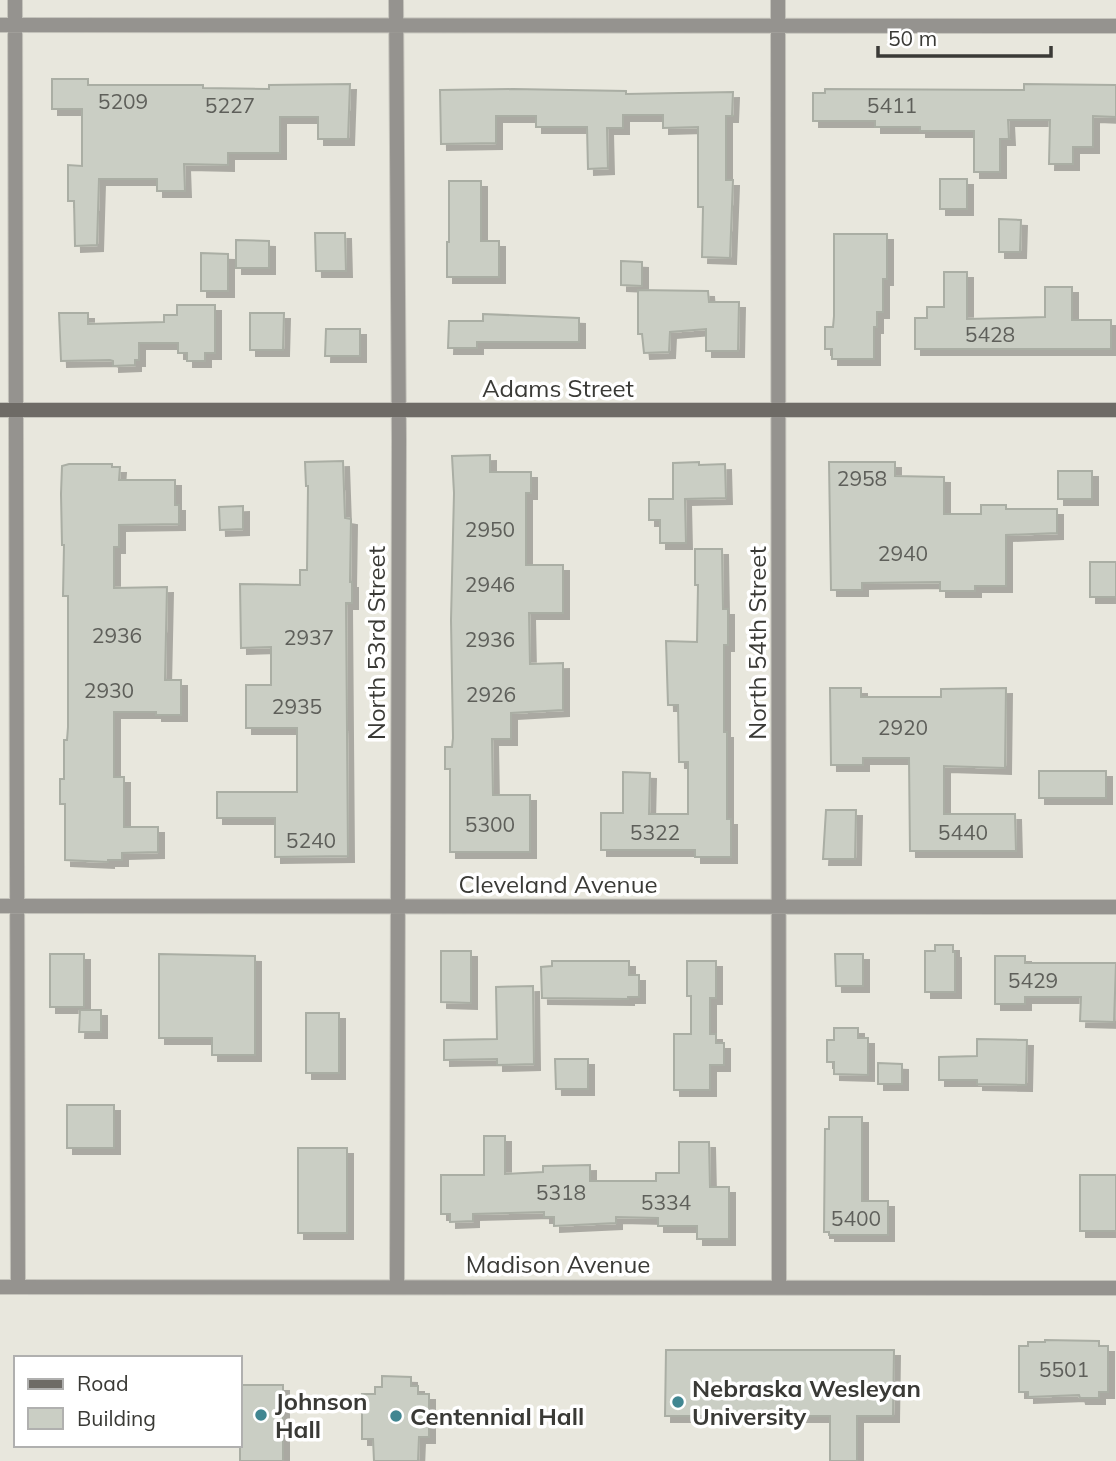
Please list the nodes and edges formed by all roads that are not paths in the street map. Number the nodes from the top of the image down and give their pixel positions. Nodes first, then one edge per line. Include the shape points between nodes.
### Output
1 (15, 0) edge
2 (396, 0) edge
3 (778, 0) edge
4 (7, 25) edge
5 (395, 26) junction
6 (778, 26) junction
7 (1116, 26) edge
8 (0, 410) edge
9 (17, 410) junction
10 (398, 410) junction
11 (779, 410) junction
12 (1116, 410) edge
13 (0, 906) edge
14 (18, 906) junction
15 (398, 906) junction
16 (779, 906) junction
17 (1116, 907) edge
18 (0, 1287) edge
19 (18, 1287) junction
20 (397, 1287) junction
21 (779, 1287) junction
22 (1116, 1288) edge

1 - 4 street
2 - 5 street, North 53rd Street
3 - 6 street, North 54th Street
4 - 5 street
4 - 9 street
5 - 6 street
5 - 10 street, North 53rd Street
6 - 7 street
6 - 11 street, North 54th Street
8 - 9 main road, Adams Street
9 - 10 main road, Adams Street
9 - 14 street
10 - 11 main road, Adams Street
10 - 15 street, North 53rd Street
11 - 12 main road, Adams Street
11 - 16 street, North 54th Street
13 - 14 street, Cleveland Avenue
14 - 15 street, Cleveland Avenue
14 - 19 street
15 - 16 street, Cleveland Avenue
15 - 20 street, North 53rd Street
16 - 17 street, Cleveland Avenue
16 - 21 street, North 54th Street
18 - 19 street, Madison Avenue
19 - 20 street, Madison Avenue
20 - 21 street, Madison Avenue
21 - 22 street, Madison Avenue

